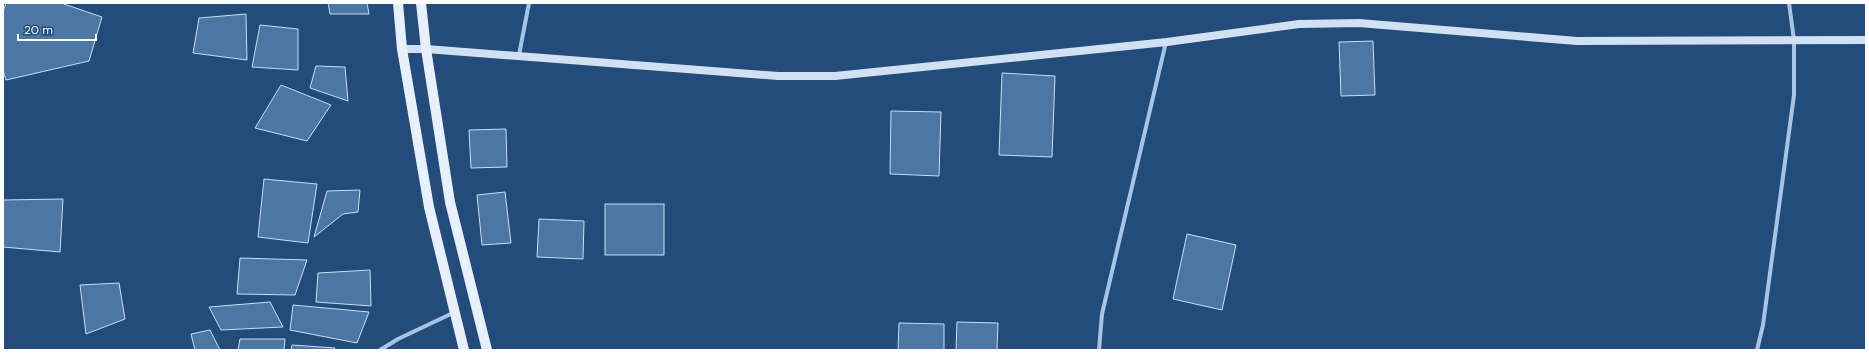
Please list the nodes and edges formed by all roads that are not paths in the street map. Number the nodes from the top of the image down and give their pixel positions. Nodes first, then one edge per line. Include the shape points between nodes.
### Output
1 (398, 3) edge
2 (421, 3) edge
3 (529, 3) edge
4 (1789, 3) edge
5 (1794, 40) junction
6 (1866, 40) edge
7 (1167, 42) junction
8 (426, 48) junction
9 (402, 49) junction
10 (519, 55) junction
11 (455, 312) junction
12 (380, 350) edge
13 (464, 350) edge
14 (487, 350) edge
15 (1099, 350) edge
16 (1757, 350) edge

1 - 9 main road
2 - 8 main road
3 - 10 street
4 - 5 street
5 - 6 street
5 - 7 street via 1577,41 1359,23 1299,24
5 - 16 street via 1794,95 1763,325
7 - 10 street via 835,76 778,76
7 - 15 street via 1102,314
8 - 9 street
8 - 10 street
8 - 14 main road via 450,202
9 - 11 main road via 429,206
11 - 12 street
11 - 13 main road

